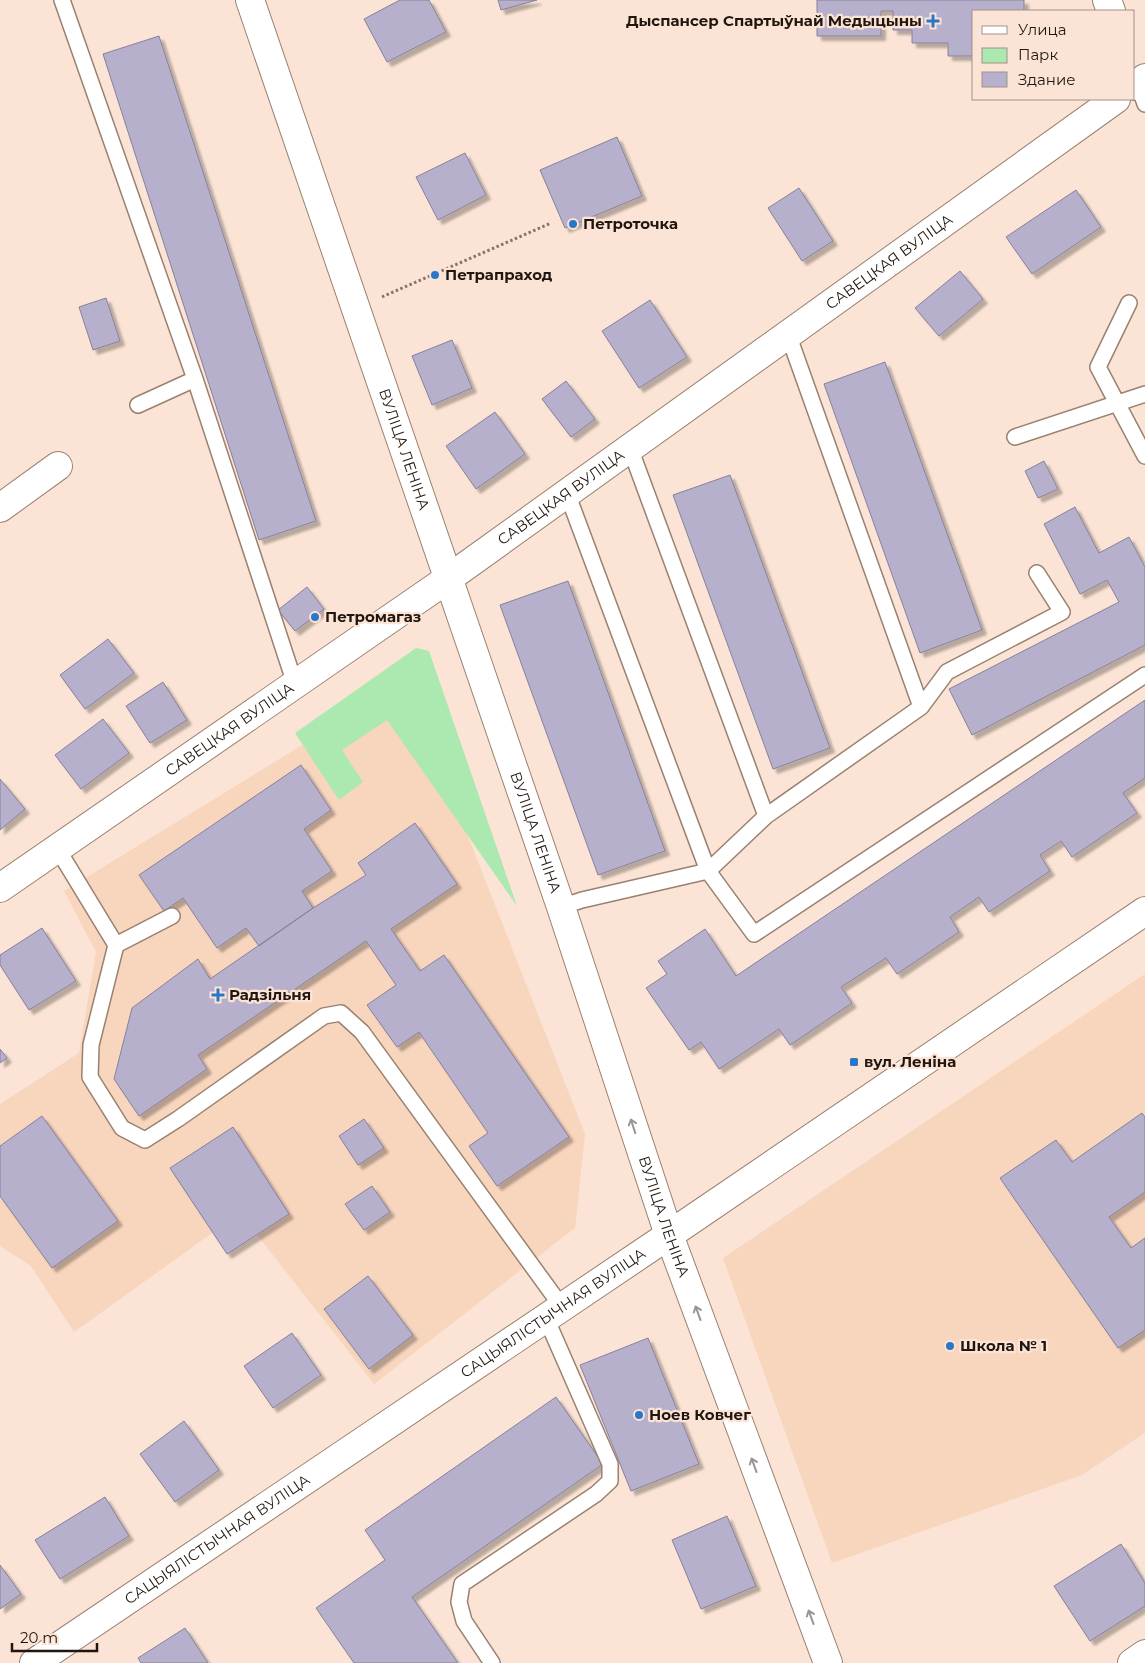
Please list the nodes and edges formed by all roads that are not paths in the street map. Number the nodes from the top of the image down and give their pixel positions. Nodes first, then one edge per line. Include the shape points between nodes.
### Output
1 (62, 0) edge
2 (250, 0) edge
3 (1117, 100) edge
4 (1129, 303) dead end
5 (788, 334) junction
6 (195, 379) junction
7 (1145, 394) edge
8 (1117, 403) junction
9 (138, 405) dead end
10 (1015, 438) dead end
11 (630, 448) junction
12 (1145, 456) edge
13 (58, 466) dead end
14 (567, 493) junction
15 (0, 508) edge
16 (1037, 573) dead end
17 (449, 578) junction
18 (1145, 675) edge
19 (294, 684) junction
20 (921, 706) junction
21 (766, 816) junction
22 (57, 848) junction
23 (708, 871) junction
24 (0, 888) edge
25 (561, 908) junction
26 (1145, 911) edge
27 (172, 916) dead end
28 (116, 945) junction
29 (669, 1235) junction
30 (554, 1312) junction
31 (1145, 1654) edge
32 (34, 1663) edge
33 (492, 1663) edge
34 (828, 1663) edge
35 (1132, 1663) edge

1 - 6 lane
2 - 17 street, ВУЛІЦА ЛЕНІНА
3 - 5 street, САВЕЦКАЯ ВУЛІЦА
4 - 8 lane via 1098,368
5 - 11 street, САВЕЦКАЯ ВУЛІЦА
5 - 20 lane
6 - 9 lane
6 - 19 lane
7 - 8 lane
8 - 10 lane
8 - 12 lane
11 - 14 street, САВЕЦКАЯ ВУЛІЦА
11 - 21 lane
13 - 15 street
14 - 17 street, САВЕЦКАЯ ВУЛІЦА
14 - 23 lane
16 - 20 lane via 1062,612 947,672
17 - 19 street, САВЕЦКАЯ ВУЛІЦА
17 - 25 street, ВУЛІЦА ЛЕНІНА
18 - 23 lane via 754,934
19 - 22 street, САВЕЦКАЯ ВУЛІЦА
20 - 21 lane
21 - 23 lane
22 - 24 street, САВЕЦКАЯ ВУЛІЦА
22 - 28 lane
23 - 25 lane via 582,900
29 -> 25 street, ВУЛІЦА ЛЕНІНА
26 - 29 street, САЦЫЯЛІСТЫЧНАЯ ВУЛІЦА
27 - 28 lane
28 - 30 lane via 91,1045 90,1077 122,1128 145,1140 324,1016 341,1013 362,1032
29 - 30 street, САЦЫЯЛІСТЫЧНАЯ ВУЛІЦА
34 -> 29 street, ВУЛІЦА ЛЕНІНА
30 - 32 street, САЦЫЯЛІСТЫЧНАЯ ВУЛІЦА
30 - 33 lane via 610,1464 610,1481 596,1494 462,1584 458,1602 464,1620
31 - 35 street

